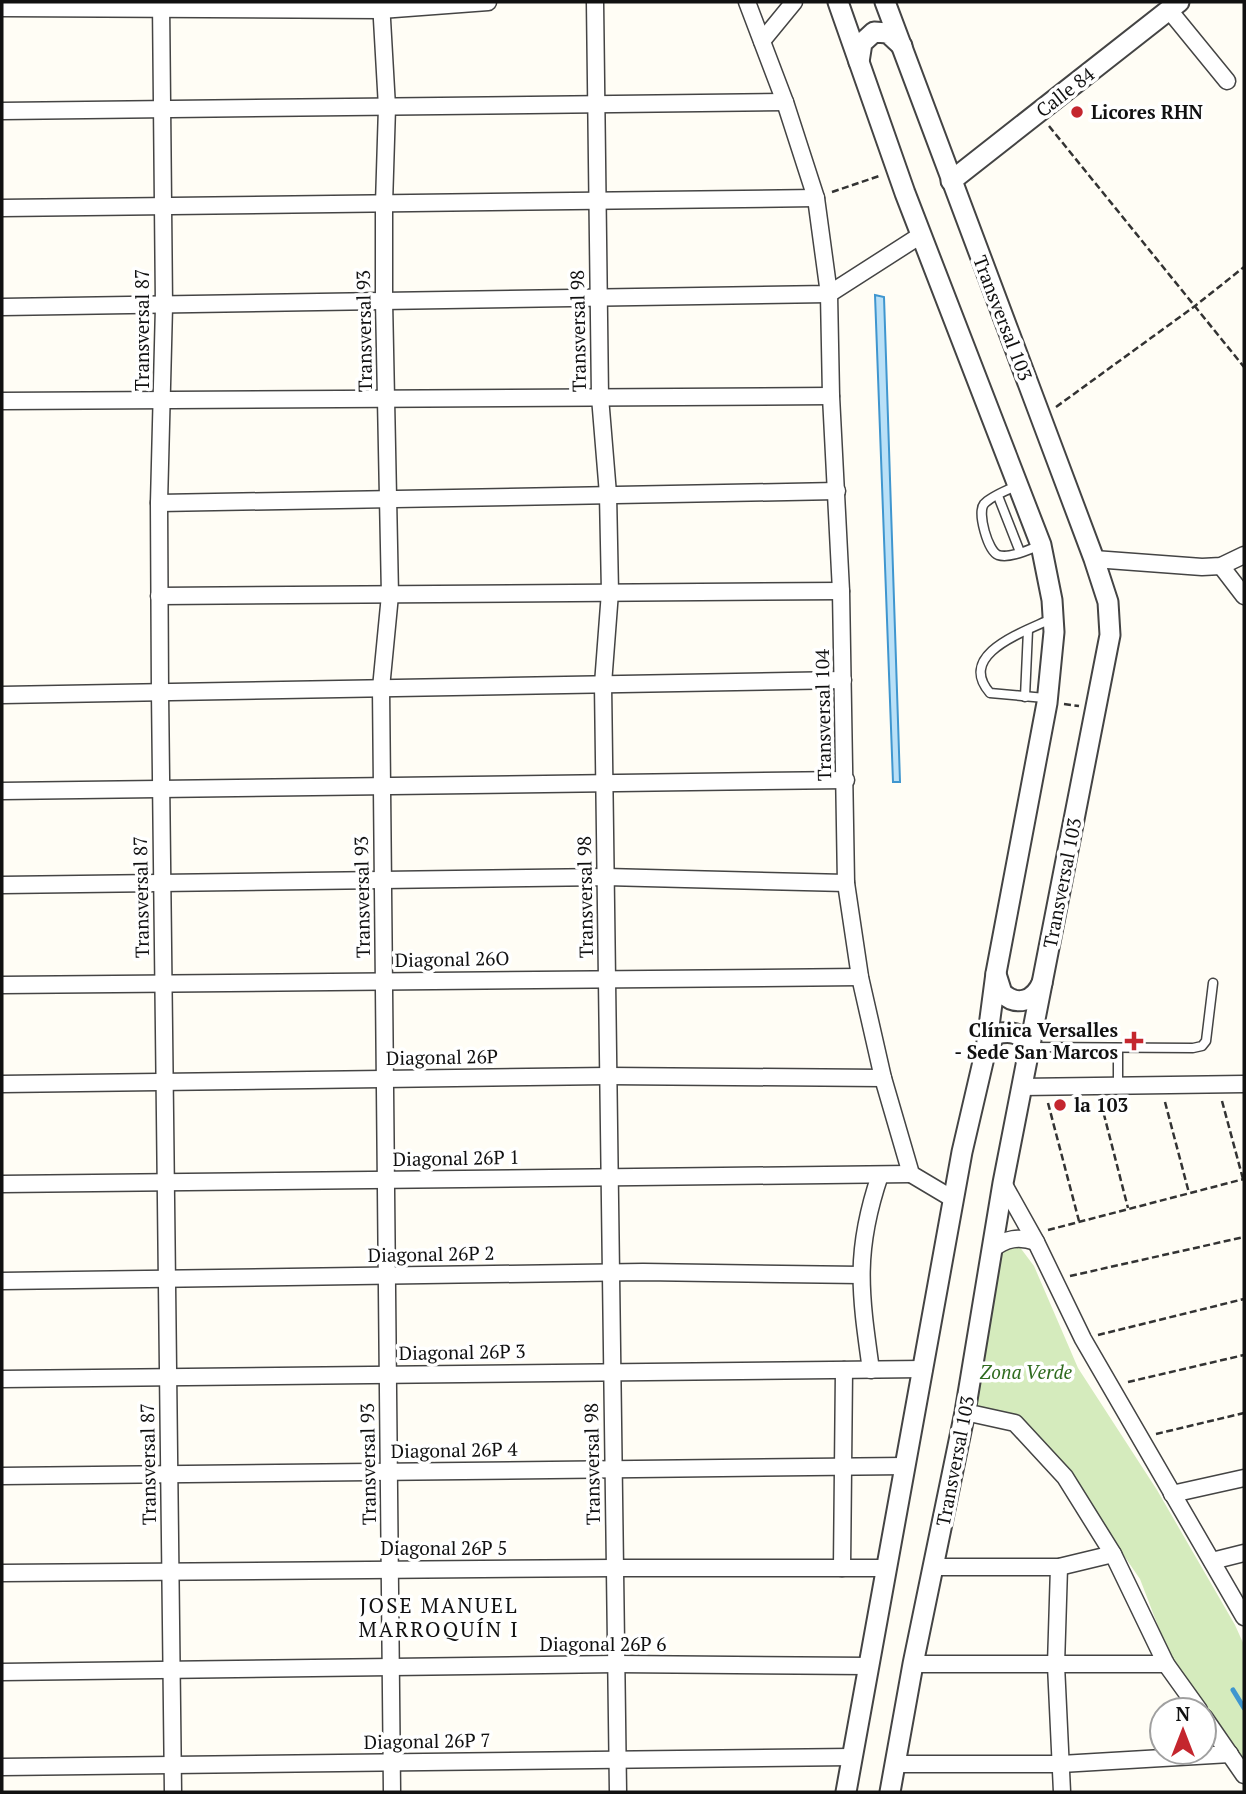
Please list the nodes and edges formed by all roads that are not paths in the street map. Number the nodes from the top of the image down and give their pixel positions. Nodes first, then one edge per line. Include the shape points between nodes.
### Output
1 (488, 2) edge
2 (595, 2) edge
3 (747, 2) edge
4 (794, 2) edge
5 (838, 2) edge
6 (885, 2) edge
7 (161, 5) edge
8 (381, 6) edge
9 (1174, 6) edge
10 (2, 8) edge
11 (762, 41) junction
12 (902, 47) junction
13 (859, 62) junction
14 (1227, 81) dead end
15 (785, 102) junction
16 (596, 103) junction
17 (387, 107) junction
18 (2, 111) edge
19 (161, 111) junction
20 (951, 181) junction
21 (816, 198) junction
22 (597, 200) junction
23 (384, 204) junction
24 (163, 207) junction
25 (2, 208) edge
26 (921, 235) junction
27 (829, 294) junction
28 (598, 298) junction
29 (384, 301) junction
30 (164, 306) junction
31 (2, 307) edge
32 (831, 396) junction
33 (600, 397) junction
34 (386, 399) junction
35 (163, 400) junction
36 (2, 401) edge
37 (1018, 485) junction
38 (837, 491) junction
39 (608, 494) junction
40 (998, 496) junction
41 (389, 501) junction
42 (159, 503) junction
43 (1041, 545) junction
44 (1020, 552) junction
45 (1244, 555) edge
46 (1094, 559) junction
47 (1222, 566) junction
48 (841, 591) junction
49 (610, 592) junction
50 (390, 595) junction
51 (159, 596) junction
52 (1244, 596) edge
53 (1054, 617) junction
54 (1028, 630) junction
55 (843, 680) junction
56 (603, 684) junction
57 (381, 688) junction
58 (159, 692) junction
59 (2, 695) edge
60 (1024, 697) junction
61 (1047, 701) junction
62 (846, 780) junction
63 (604, 783) junction
64 (381, 786) junction
65 (160, 789) junction
66 (2, 791) edge
67 (606, 877) junction
68 (383, 880) junction
69 (162, 883) junction
70 (846, 883) junction
71 (2, 885) edge
72 (996, 973) junction
73 (860, 976) junction
74 (607, 979) junction
75 (384, 981) junction
76 (1043, 981) junction
77 (163, 983) junction
78 (1213, 983) dead end
79 (2, 985) edge
80 (1029, 1047) junction
81 (1118, 1048) junction
82 (986, 1049) junction
83 (608, 1076) junction
84 (883, 1078) junction
85 (385, 1079) junction
86 (164, 1082) junction
87 (2, 1084) edge
88 (1244, 1084) edge
89 (1118, 1086) junction
90 (1021, 1087) junction
91 (911, 1174) junction
92 (880, 1175) junction
93 (610, 1177) junction
94 (386, 1180) junction
95 (166, 1182) junction
96 (1003, 1182) junction
97 (2, 1184) edge
98 (953, 1199) junction
99 (1034, 1238) junction
100 (991, 1250) junction
101 (611, 1272) junction
102 (861, 1275) junction
103 (387, 1276) junction
104 (167, 1279) junction
105 (2, 1281) edge
106 (924, 1369) junction
107 (844, 1370) junction
108 (872, 1370) junction
109 (612, 1371) junction
110 (388, 1374) junction
111 (168, 1377) junction
112 (2, 1379) edge
113 (965, 1412) junction
114 (845, 1466) junction
115 (906, 1466) junction
116 (614, 1469) junction
117 (388, 1472) junction
118 (169, 1474) junction
119 (2, 1476) edge
120 (1244, 1478) edge
121 (1172, 1494) junction
122 (1244, 1553) edge
123 (1113, 1554) junction
124 (1212, 1561) junction
125 (933, 1567) junction
126 (1059, 1567) junction
127 (615, 1568) junction
128 (842, 1568) junction
129 (887, 1568) junction
130 (390, 1570) junction
131 (170, 1572) junction
132 (2, 1573) edge
133 (1244, 1617) edge
134 (616, 1664) junction
135 (913, 1664) junction
136 (1166, 1664) junction
137 (1056, 1665) junction
138 (869, 1666) junction
139 (391, 1667) junction
140 (171, 1670) junction
141 (2, 1672) edge
142 (1189, 1696) edge
143 (1218, 1737) edge
144 (1230, 1754) junction
145 (852, 1757) junction
146 (617, 1760) junction
147 (392, 1763) junction
148 (895, 1764) junction
149 (1061, 1764) junction
150 (173, 1765) junction
151 (2, 1767) edge
152 (1244, 1775) edge
153 (173, 1792) edge
154 (392, 1792) edge
155 (618, 1792) edge
156 (846, 1792) edge
157 (890, 1792) edge
158 (1062, 1792) edge

1 - 8 street
2 - 16 street, Transversal 98
3 - 11 street
4 - 11 street
5 - 13 street
6 - 12 street, Transversal 103
7 - 8 street
7 - 10 street
7 - 19 street, Transversal 87
8 - 17 street, Transversal 93
9 - 14 street
9 - 20 street, Calle 84
11 - 15 street
12 - 13 street via 888,33 874,32 862,43
12 - 20 street, Transversal 103
13 - 26 street
15 - 16 street
15 - 21 street
16 - 17 street
16 - 22 street, Transversal 98
17 - 19 street
17 - 23 street, Transversal 93
18 - 19 street
19 - 24 street, Transversal 87
20 - 46 street, Transversal 103
21 - 22 street
21 - 27 street, Transversal 104
22 - 23 street
22 - 28 street, Transversal 98
23 - 24 street
23 - 29 street, Transversal 93
24 - 25 street
24 - 30 street, Transversal 87
26 - 27 street
26 - 37 street
27 - 28 street
27 - 32 street, Transversal 104
28 - 29 street
28 - 33 street, Transversal 98
29 - 30 street
29 - 34 street, Transversal 93
30 - 31 street
30 - 35 street, Transversal 87
32 - 33 street
32 - 38 street, Transversal 104
33 - 34 street
33 - 39 street, Transversal 98
34 - 35 street
34 - 41 street, Transversal 93
35 - 36 street
35 - 42 street, Transversal 87
37 - 40 lane
37 - 43 street
38 - 39 street
38 - 48 street, Transversal 104
39 - 41 street
39 - 49 street, Transversal 98
40 - 44 lane
40 - 44 lane via 984,504 980,514 992,551 998,555
41 - 42 street
41 - 50 street, Transversal 93
42 - 51 street, Transversal 87
43 - 44 lane
43 - 53 street
45 - 47 street
46 - 47 street
46 - 76 street, Transversal 103 via 1108,602 1110,635
47 - 52 street
48 - 49 street
48 - 55 street, Transversal 104
49 - 50 street
49 - 56 street, Transversal 98
50 - 51 street
50 - 57 street, Transversal 93
51 - 58 street, Transversal 87
53 - 54 lane
53 - 61 street
54 - 60 lane
54 - 60 lane via 986,654 980,671 990,693
55 - 56 street
55 - 62 street, Transversal 104
56 - 57 street
56 - 63 street, Transversal 98
57 - 58 street
57 - 64 street, Transversal 93
58 - 59 street
58 - 65 street, Transversal 87
60 - 61 lane
61 - 72 street
62 - 63 street
62 - 70 street, Transversal 104
63 - 64 street
63 - 67 street, Transversal 98
64 - 65 street
64 - 68 street, Transversal 93
65 - 66 street
65 - 69 street, Transversal 87
67 - 68 street
67 - 70 street
67 - 74 street, Transversal 98
68 - 69 street
68 - 75 street, Transversal 93
69 - 71 street
69 - 77 street, Transversal 87
70 - 73 street, Transversal 104
72 - 76 street via 1002,993 1014,1001 1030,999
72 - 82 street
73 - 74 street, Diagonal 26O
73 - 84 street, Transversal 104
74 - 75 street, Diagonal 26O
74 - 83 street, Transversal 98
75 - 77 street, Diagonal 26O
75 - 85 street, Transversal 93
76 - 80 street, Transversal 103
77 - 79 street, Diagonal 26O
77 - 86 street, Transversal 87
78 - 81 lane via 1202,1046
80 - 81 lane
80 - 82 street via 1023,1037 1010,1032 996,1034
80 - 90 street, Transversal 103
81 - 89 lane
82 - 98 street
83 - 84 street, Diagonal 26P
83 - 85 street, Diagonal 26P
83 - 93 street, Transversal 98
84 - 91 street, Transversal 104
85 - 86 street, Diagonal 26P
85 - 94 street, Transversal 93
86 - 87 street, Diagonal 26P
86 - 95 street, Transversal 87
88 - 89 street
89 - 90 street
90 - 96 street, Transversal 103
91 - 92 street, Diagonal 26P 1
91 - 98 street
92 - 93 street, Diagonal 26P 1
92 - 102 street via 865,1224
93 - 94 street, Diagonal 26P 1
93 - 101 street, Transversal 98
94 - 95 street, Diagonal 26P 1
94 - 103 street, Transversal 93
95 - 97 street, Diagonal 26P 1
95 - 104 street, Transversal 87
96 - 99 street
96 - 100 street, Transversal 103
98 - 106 street
99 - 100 street via 1007,1240
99 - 121 street via 1083,1339
100 - 113 street, Transversal 103
101 - 102 street, Diagonal 26P 2
101 - 103 street, Diagonal 26P 2
101 - 109 street, Transversal 98
102 - 108 street
103 - 104 street, Diagonal 26P 2
103 - 110 street, Transversal 93
104 - 105 street, Diagonal 26P 2
104 - 111 street, Transversal 87
106 - 108 street, Diagonal 26P 3
106 - 115 street
107 - 108 street, Diagonal 26P 3
107 - 109 street, Diagonal 26P 3
107 - 114 street
109 - 110 street, Diagonal 26P 3
109 - 116 street, Transversal 98
110 - 111 street, Diagonal 26P 3
110 - 117 street, Transversal 93
111 - 112 street, Diagonal 26P 3
111 - 118 street, Transversal 87
113 - 123 street via 1015,1423 1065,1477
113 - 125 street, Transversal 103
114 - 115 street, Diagonal 26P 4
114 - 116 street, Diagonal 26P 4
114 - 128 street
115 - 129 street
116 - 117 street, Diagonal 26P 4
116 - 127 street, Transversal 98
117 - 118 street, Diagonal 26P 4
117 - 130 street, Transversal 93
118 - 119 street, Diagonal 26P 4
118 - 131 street, Transversal 87
120 - 121 street
121 - 124 street
122 - 124 street
123 - 126 street
123 - 136 street
124 - 133 street
125 - 126 street
125 - 135 street, Transversal 103
126 - 137 street
127 - 128 street, Diagonal 26P 5
127 - 130 street, Diagonal 26P 5
127 - 134 street, Transversal 98
128 - 129 street, Diagonal 26P 5
129 - 138 street
130 - 131 street, Diagonal 26P 5
130 - 139 street, Transversal 93
131 - 132 street, Diagonal 26P 5
131 - 140 street, Transversal 87
134 - 138 street, Diagonal 26P 6
134 - 139 street, Diagonal 26P 6
134 - 146 street, Transversal 98
135 - 137 street
135 - 148 street, Transversal 103
136 - 137 street
136 - 142 street
137 - 149 street
138 - 145 street
139 - 140 street, Diagonal 26P 6
139 - 147 street, Transversal 93
140 - 141 street, Diagonal 26P 6
140 - 150 street, Transversal 87
143 - 144 street
144 - 149 street
144 - 152 street
145 - 146 street, Diagonal 26P 7
145 - 156 street
146 - 147 street, Diagonal 26P 7
146 - 155 street, Transversal 98
147 - 150 street, Diagonal 26P 7
147 - 154 street, Transversal 93
148 - 149 street
148 - 157 street, Transversal 103
149 - 158 street
150 - 151 street, Diagonal 26P 7
150 - 153 street, Transversal 87

